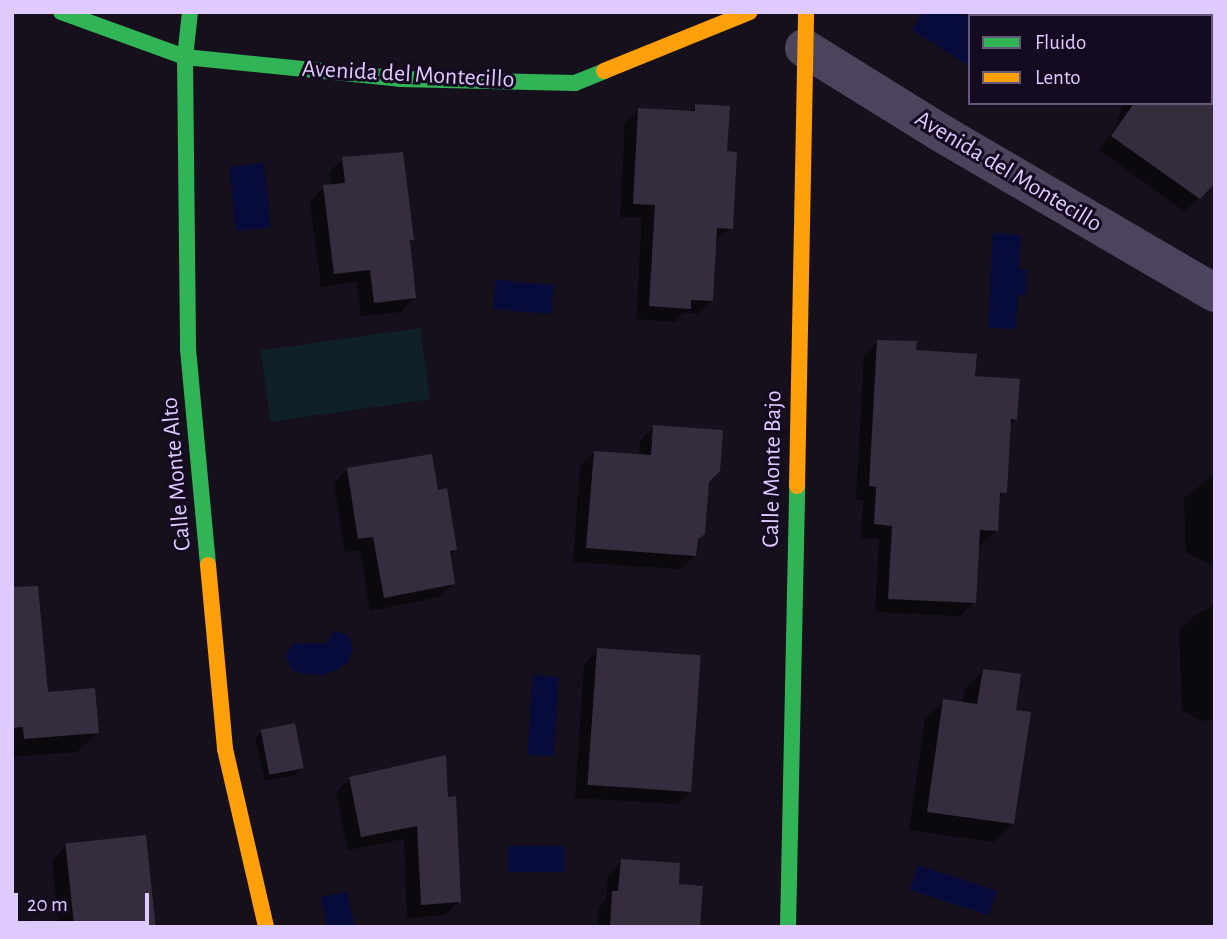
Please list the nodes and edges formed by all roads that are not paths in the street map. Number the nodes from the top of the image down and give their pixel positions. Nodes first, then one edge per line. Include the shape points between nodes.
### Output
1 (61, 12) edge
2 (190, 12) edge
3 (750, 12) edge
4 (805, 30) edge
5 (185, 57) junction
6 (1215, 293) edge
7 (266, 927) edge
8 (788, 927) edge

1 - 5 street, Avenida del Montecillo
2 - 5 street, Calle Monte Alto
3 - 5 street, Avenida del Montecillo via 575,83 400,79
4 - 6 street, Avenida del Montecillo via 941,133
4 - 8 street, Calle Monte Bajo
5 - 7 street, Calle Monte Alto via 188,349 221,708 225,749

